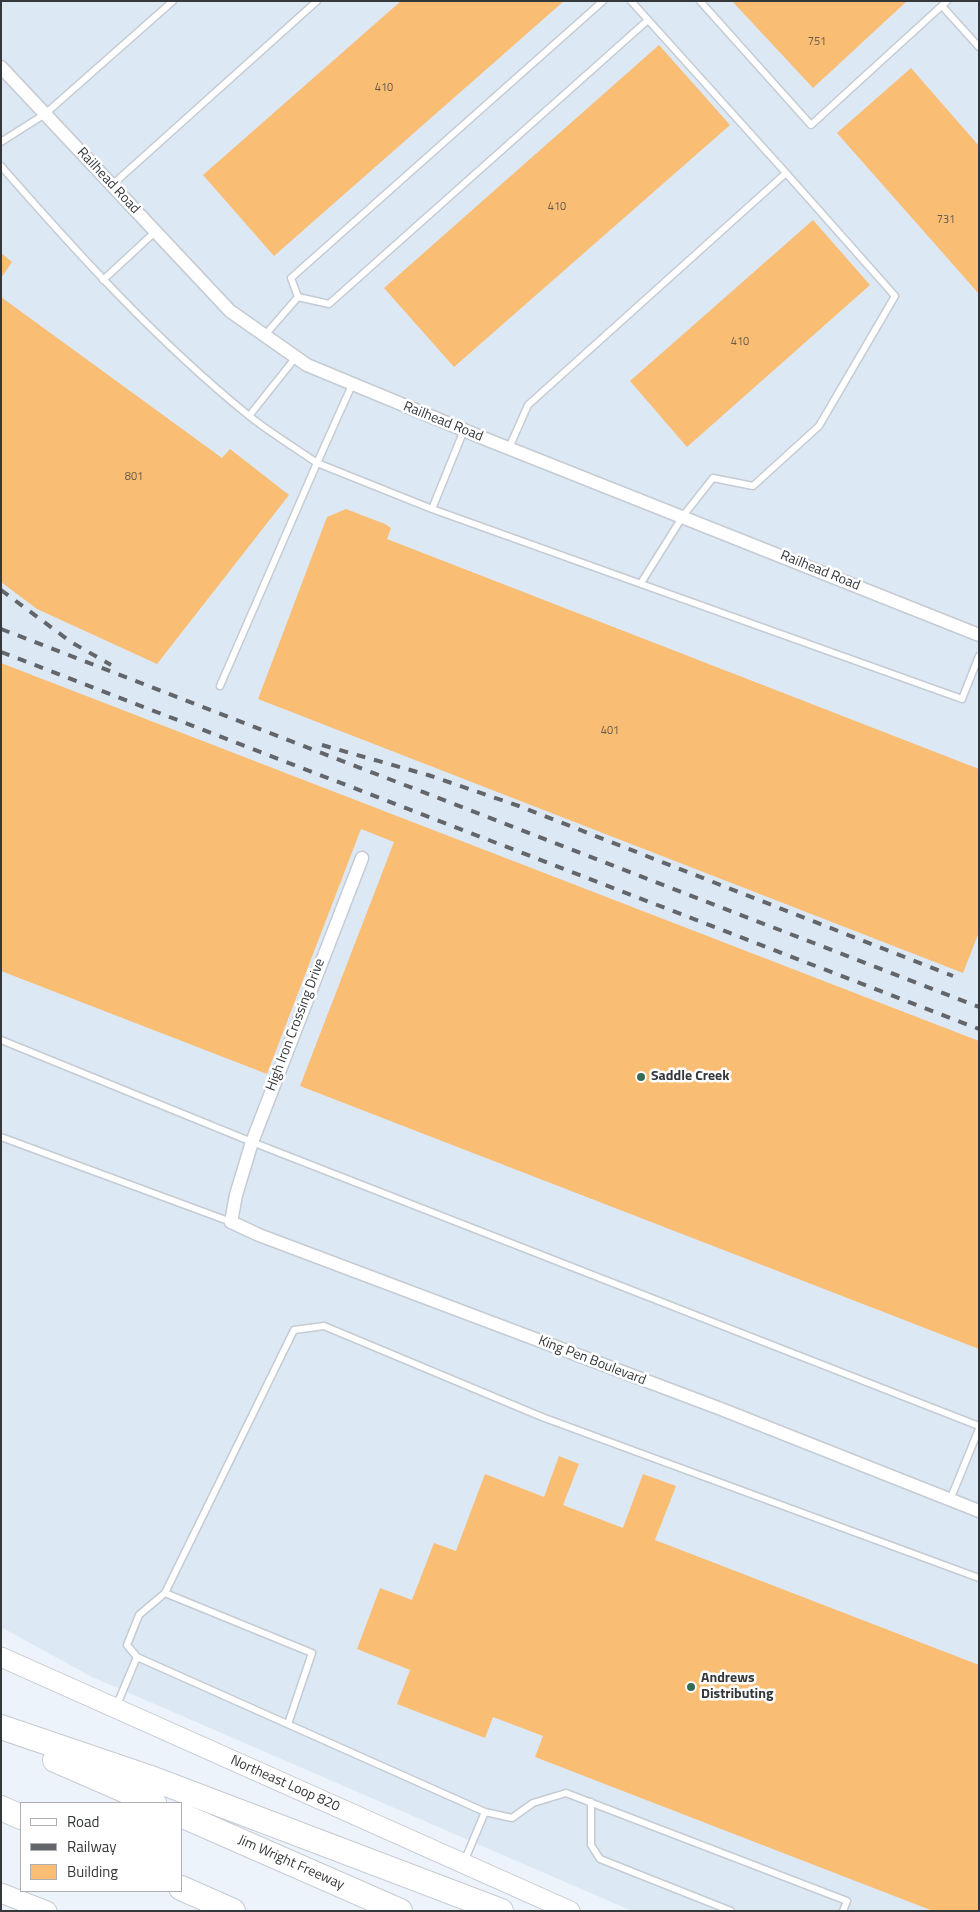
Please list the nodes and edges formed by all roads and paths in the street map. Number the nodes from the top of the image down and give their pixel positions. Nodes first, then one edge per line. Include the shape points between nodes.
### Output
1 (173, 1) edge
2 (317, 1) edge
3 (603, 1) edge
4 (631, 1) edge
5 (700, 1) edge
6 (945, 4) edge
7 (648, 20) junction
8 (979, 47) edge
9 (1, 67) edge
10 (45, 114) junction
11 (1, 142) edge
12 (1, 166) edge
13 (786, 173) junction
14 (112, 185) junction
15 (156, 231) junction
16 (103, 280) junction
17 (298, 298) junction
18 (265, 335) junction
19 (296, 357) junction
20 (352, 385) junction
21 (249, 416) junction
22 (464, 430) junction
23 (510, 448) junction
24 (316, 463) junction
25 (432, 509) junction
26 (683, 516) junction
27 (641, 583) junction
28 (979, 635) edge
29 (979, 656) edge
30 (976, 672) edge
31 (220, 686) dead end
32 (362, 858) dead end
33 (1, 1040) edge
34 (1, 1137) edge
35 (252, 1142) junction
36 (231, 1222) junction
37 (979, 1428) edge
38 (950, 1500) junction
39 (979, 1512) edge
40 (979, 1578) edge
41 (165, 1593) junction
42 (1, 1657) edge
43 (137, 1657) junction
44 (115, 1708) junction
45 (288, 1724) junction
46 (1, 1727) edge
47 (1, 1736) edge
48 (152, 1802) edge
49 (591, 1802) junction
50 (1, 1808) edge
51 (485, 1812) junction
52 (182, 1815) edge
53 (20, 1817) edge
54 (463, 1863) junction
55 (182, 1888) edge
56 (169, 1892) edge
57 (1, 1893) edge
58 (47, 1911) edge
59 (191, 1911) edge
60 (233, 1911) edge
61 (400, 1911) edge
62 (501, 1911) edge
63 (570, 1911) edge
64 (731, 1911) edge
65 (843, 1911) edge

1 - 10 lane
2 - 14 lane
3 - 17 lane via 292,278
4 - 7 lane
5 - 6 lane via 811,124
6 - 8 lane
7 - 13 lane
7 - 17 lane via 329,304
9 - 10 street, Railhead Road
10 - 11 lane
10 - 14 street, Railhead Road
12 - 16 lane
13 - 23 lane via 528,405
13 - 26 lane via 895,296 819,426 753,486 713,478
14 - 15 street, Railhead Road
15 - 16 lane
15 - 18 street, Railhead Road via 230,311
16 - 21 lane via 172,348
17 - 18 lane
18 - 19 street, Railhead Road
19 - 20 street, Railhead Road
19 - 21 lane
20 - 22 street, Railhead Road
20 - 24 lane
21 - 24 lane
22 - 23 street, Railhead Road
22 - 25 lane
23 - 26 street, Railhead Road
24 - 25 lane
24 - 31 lane
25 - 27 lane
26 - 27 lane
26 - 28 street, Railhead Road
27 - 30 lane via 962,699
29 - 30 lane
32 - 35 street, High Iron Crossing Drive
33 - 35 lane
34 - 36 lane
35 - 36 street, High Iron Crossing Drive
35 - 37 lane
36 - 38 street, King Pen Boulevard
37 - 38 lane
38 - 39 street, King Pen Boulevard
40 - 41 lane via 542,1418 324,1326 294,1330
41 - 43 lane via 139,1615 127,1645
41 - 45 lane via 312,1653
42 - 44 street, Northeast Loop 820
43 - 44 lane
43 - 45 lane
44 - 54 street, Northeast Loop 820
45 - 51 lane
46 - 62 highway via 148,1777
47 - 48 highway
49 - 51 lane via 566,1792 533,1803 512,1818
49 - 64 lane via 591,1845 600,1859
49 - 65 lane via 847,1901
50 - 53 highway
51 - 54 lane
52 - 61 highway, Jim Wright Freeway
54 - 63 street, Northeast Loop 820
55 - 60 highway
56 - 59 highway
57 - 58 street

